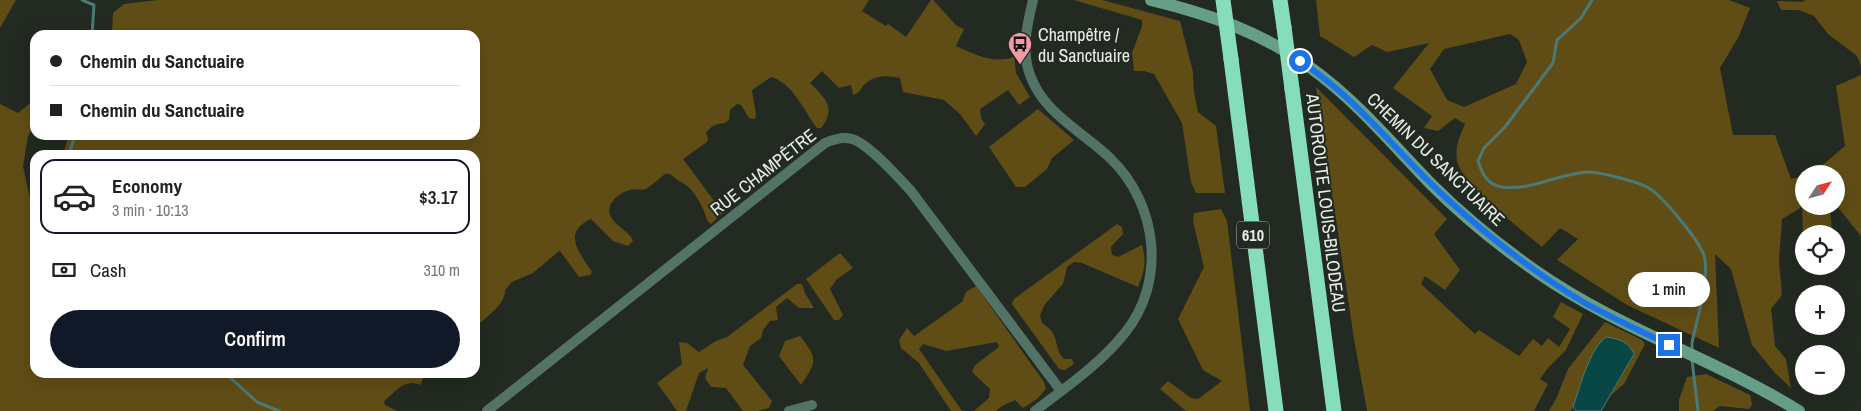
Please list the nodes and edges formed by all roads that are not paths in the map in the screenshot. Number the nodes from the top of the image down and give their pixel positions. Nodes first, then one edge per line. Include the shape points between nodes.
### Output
1 (1033, 0) edge
2 (1151, 0) edge
3 (1223, 0) edge
4 (1280, 0) edge
5 (1061, 391) junction
6 (812, 405) dead end
7 (487, 411) edge
8 (789, 411) edge
9 (1035, 411) edge
10 (1276, 411) edge
11 (1334, 411) edge
12 (1799, 411) edge

1 - 5 street via 1025,49 1026,64 1034,84 1051,109 1102,150 1130,182 1148,222 1152,251 1147,287 1134,321 1107,353
2 - 12 street, CHEMIN DU SANCTUAIRE via 1233,24 1294,56 1350,100 1445,197 1514,256 1586,304
3 - 10 highway, 610, bridge
4 - 11 highway, AUTOROUTE LOUIS-BILODEAU, bridge
5 - 7 street, RUE CHAMPÊTRE via 911,191 860,142 842,138 825,143
5 - 9 street
6 - 8 street

